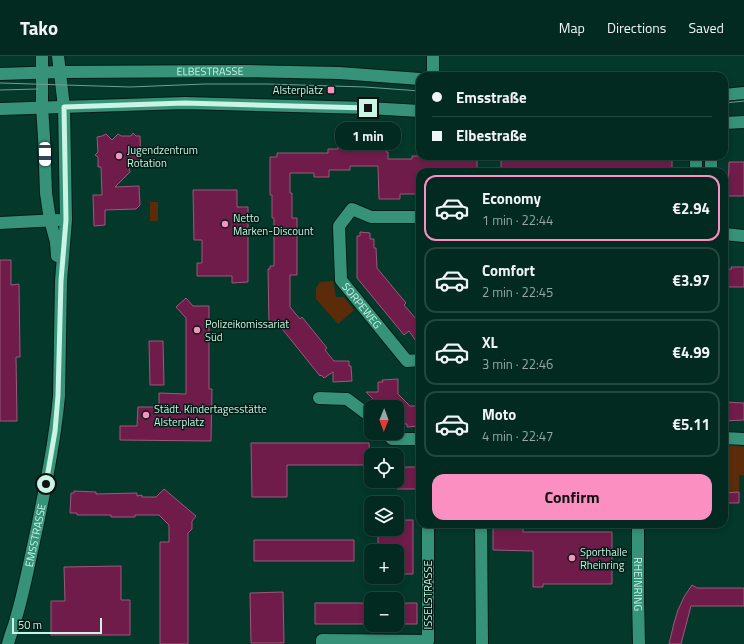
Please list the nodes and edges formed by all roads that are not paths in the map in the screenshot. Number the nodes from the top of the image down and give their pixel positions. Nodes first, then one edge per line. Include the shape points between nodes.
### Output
1 (42, 56) edge
2 (58, 56) edge
3 (433, 56) edge
4 (60, 72) junction
5 (433, 72) edge
6 (42, 73) junction
7 (0, 74) edge
8 (416, 79) edge
9 (744, 93) edge
10 (728, 95) edge
11 (42, 107) junction
12 (64, 107) junction
13 (0, 109) edge
14 (416, 110) edge
15 (744, 122) edge
16 (728, 123) edge
17 (416, 217) edge
18 (50, 220) junction
19 (66, 220) junction
20 (0, 223) edge
21 (728, 234) edge
22 (744, 236) edge
23 (61, 281) junction
24 (416, 360) edge
25 (319, 398) dead end
26 (364, 412) edge
27 (728, 438) edge
28 (404, 439) edge
29 (416, 439) edge
30 (744, 439) edge
31 (428, 528) edge
32 (481, 528) edge
33 (638, 528) edge
34 (356, 642) edge
35 (8, 644) edge
36 (322, 644) edge
37 (482, 644) edge
38 (639, 644) edge

1 - 6 street, EMSSTRASSE
2 - 4 street, EMSSTRASSE
3 - 5 street
4 - 6 street, ELBESTRASSE
4 - 8 street, ELBESTRASSE via 245,71 339,73
4 - 12 street, EMSSTRASSE
6 - 7 street, ELBESTRASSE
6 - 11 street, EMSSTRASSE
9 - 10 street
11 - 12 street
11 - 13 street
11 - 18 street, EMSSTRASSE via 46,193
12 - 14 street via 185,103
12 - 19 street, EMSSTRASSE
15 - 16 street
17 - 24 street, SORPEWEG via 371,216 352,208 339,226 341,280 407,361
18 - 19 street
18 - 20 street
18 - 23 street, EMSSTRASSE via 56,242
19 - 23 street, EMSSTRASSE
21 - 22 street
23 - 35 street, EMSSTRASSE via 55,431 29,564
25 - 26 street via 347,399
27 - 30 street
28 - 29 street
31 - 34 street, ISSELSTRASSE via 428,641
32 - 37 street
33 - 38 street, RHEINRING
34 - 36 street, ISSELSTRASSE via 322,640

